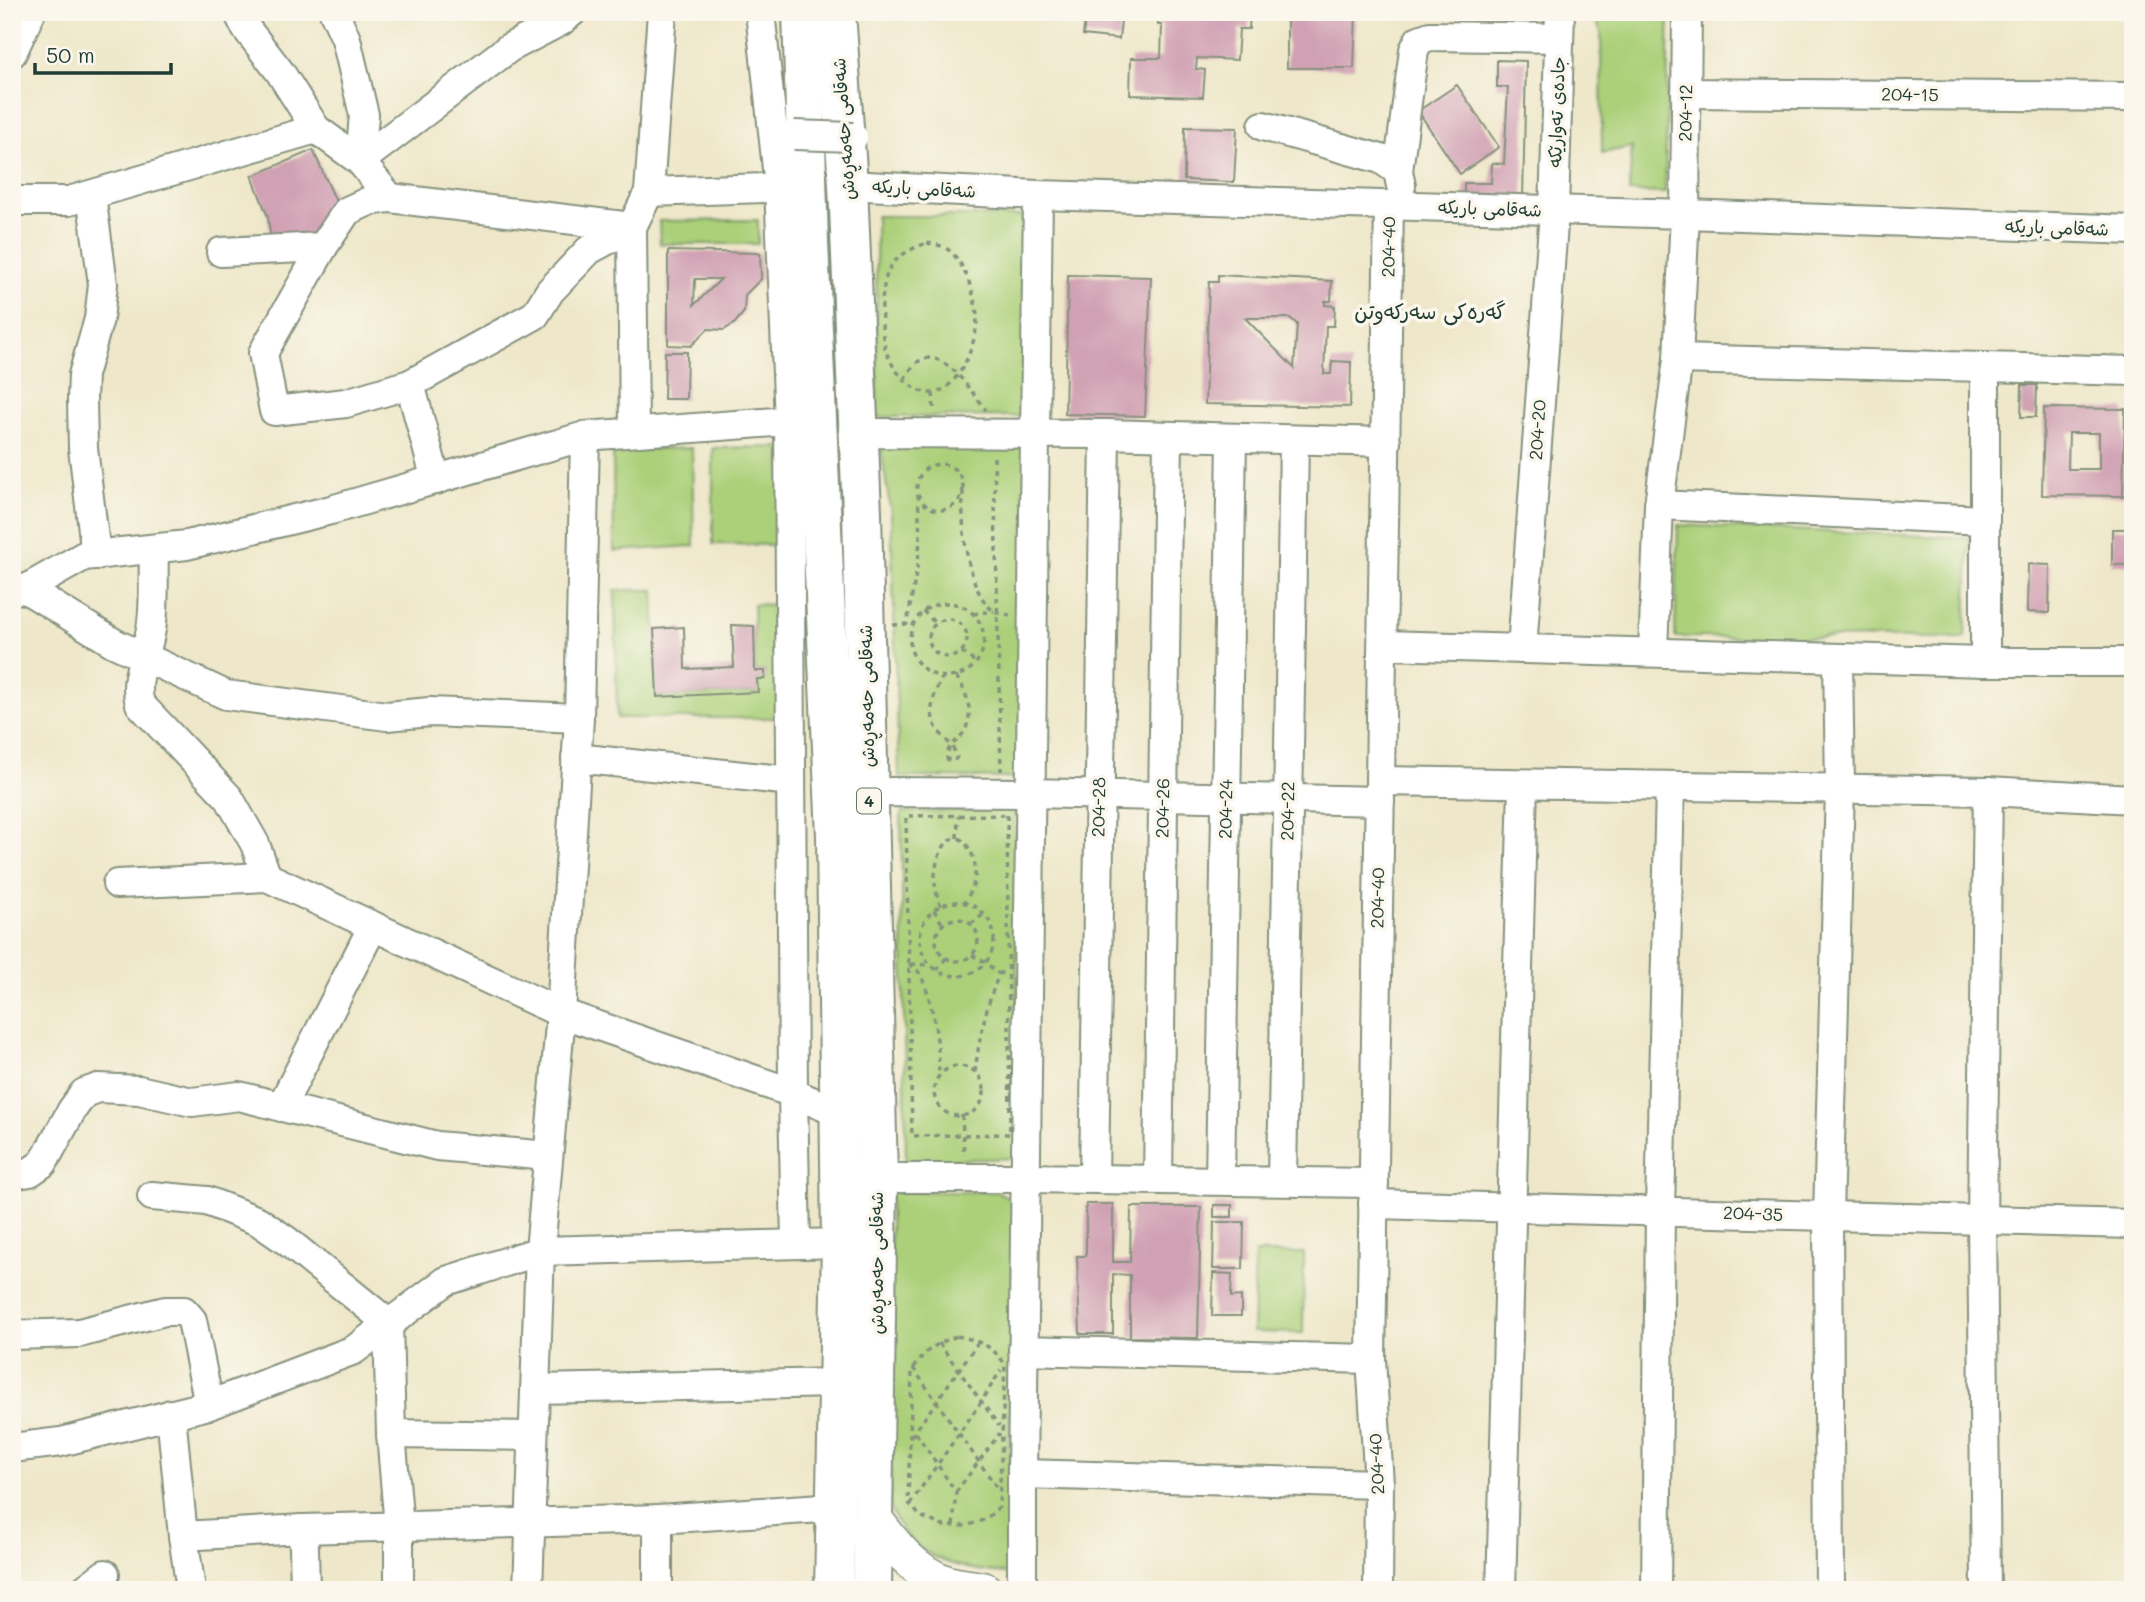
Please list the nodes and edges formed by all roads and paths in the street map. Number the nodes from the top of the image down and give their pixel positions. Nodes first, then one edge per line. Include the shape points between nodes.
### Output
1 (31, 12) edge
2 (238, 12) edge
3 (334, 12) edge
4 (572, 12) edge
5 (662, 12) edge
6 (760, 12) edge
7 (802, 12) edge
8 (836, 12) edge
9 (1687, 12) edge
10 (1560, 25) edge
11 (12, 53) edge
12 (1686, 93) junction
13 (2133, 97) edge
14 (1263, 126) dead end
15 (316, 129) junction
16 (794, 135) dead end
17 (853, 137) dead end
18 (360, 160) junction
19 (1398, 171) junction
20 (848, 185) junction
21 (793, 187) junction
22 (649, 192) junction
23 (91, 195) junction
24 (1038, 195) junction
25 (390, 198) junction
26 (12, 201) edge
27 (1397, 205) junction
28 (1554, 211) junction
29 (1685, 214) junction
30 (632, 228) junction
31 (2133, 230) edge
32 (323, 247) junction
33 (221, 252) dead end
34 (1678, 359) junction
35 (1985, 368) junction
36 (2133, 371) edge
37 (957, 374) junction
38 (904, 379) junction
39 (410, 384) junction
40 (789, 421) junction
41 (634, 432) junction
42 (999, 434) junction
43 (1035, 434) junction
44 (859, 435) junction
45 (1105, 435) junction
46 (584, 436) junction
47 (1168, 436) junction
48 (1232, 438) junction
49 (1294, 440) junction
50 (1386, 442) junction
51 (436, 480) junction
52 (964, 491) junction
53 (918, 494) junction
54 (1659, 505) junction
55 (820, 511) junction
56 (862, 513) junction
57 (1985, 520) junction
58 (154, 549) junction
59 (96, 555) junction
60 (19, 589) edge
61 (923, 611) junction
62 (996, 612) junction
63 (973, 614) junction
64 (1033, 616) junction
65 (906, 624) junction
66 (936, 624) junction
67 (889, 625) dead end
68 (912, 626) junction
69 (1384, 645) junction
70 (1522, 649) junction
71 (1653, 651) junction
72 (962, 652) junction
73 (144, 657) junction
74 (1838, 658) junction
75 (975, 662) junction
76 (1985, 662) junction
77 (2133, 662) edge
78 (955, 675) junction
79 (943, 676) junction
80 (579, 718) junction
81 (576, 758) junction
82 (791, 781) junction
83 (1523, 784) junction
84 (1670, 786) junction
85 (1840, 789) junction
86 (1380, 791) junction
87 (1988, 791) junction
88 (1002, 792) junction
89 (869, 793) junction
90 (1030, 793) junction
91 (1100, 794) junction
92 (1163, 796) junction
93 (1226, 798) junction
94 (1288, 799) junction
95 (2133, 799) edge
96 (958, 816) junction
97 (957, 838) junction
98 (267, 877) junction
99 (117, 884) dead end
100 (963, 903) junction
101 (941, 906) junction
102 (934, 910) junction
103 (984, 914) junction
104 (971, 924) junction
105 (943, 925) junction
106 (373, 926) junction
107 (994, 935) junction
108 (1008, 936) junction
109 (972, 955) junction
110 (946, 958) junction
111 (986, 963) junction
112 (909, 964) junction
113 (930, 965) junction
114 (1008, 969) junction
115 (937, 970) junction
116 (999, 974) junction
117 (561, 1013) junction
118 (975, 1072) junction
119 (938, 1078) junction
120 (793, 1093) junction
121 (281, 1107) junction
122 (841, 1114) junction
123 (962, 1115) junction
124 (963, 1135) junction
125 (548, 1156) junction
126 (12, 1175) edge
127 (878, 1178) junction
128 (965, 1178) junction
129 (1026, 1178) junction
130 (1094, 1179) junction
131 (1158, 1180) junction
132 (1220, 1180) junction
133 (1282, 1181) junction
134 (1374, 1193) junction
135 (152, 1196) dead end
136 (1510, 1207) junction
137 (1660, 1211) junction
138 (1828, 1216) junction
139 (1982, 1220) junction
140 (2133, 1224) edge
141 (841, 1242) junction
142 (796, 1244) junction
143 (540, 1251) junction
144 (388, 1323) junction
145 (12, 1335) edge
146 (979, 1341) junction
147 (939, 1343) junction
148 (1014, 1357) junction
149 (1371, 1359) junction
150 (913, 1368) junction
151 (958, 1370) junction
152 (839, 1383) junction
153 (535, 1389) junction
154 (936, 1401) junction
155 (981, 1402) junction
156 (209, 1405) junction
157 (171, 1414) junction
158 (911, 1425) junction
159 (1002, 1430) junction
160 (915, 1432) junction
161 (959, 1433) junction
162 (391, 1434) junction
163 (532, 1436) junction
164 (910, 1438) junction
165 (12, 1448) edge
166 (979, 1461) junction
167 (937, 1465) junction
168 (1011, 1482) junction
169 (1379, 1484) junction
170 (956, 1492) junction
171 (910, 1504) junction
172 (837, 1507) junction
173 (874, 1518) junction
174 (658, 1519) junction
175 (530, 1524) junction
176 (953, 1526) junction
177 (399, 1527) junction
178 (302, 1529) junction
179 (183, 1536) junction
180 (191, 1590) edge
181 (305, 1590) edge
182 (399, 1590) edge
183 (528, 1590) edge
184 (657, 1590) edge
185 (834, 1590) edge
186 (872, 1590) edge
187 (984, 1590) edge
188 (1022, 1590) edge
189 (1378, 1590) edge
190 (1501, 1590) edge
191 (1656, 1590) edge
192 (1830, 1590) edge
193 (1986, 1590) edge

1 - 11 street
2 - 15 street
3 - 18 street via 364,115
4 - 18 street via 509,48
5 - 22 street
6 - 21 street
7 - 21 highway, شەقامی حەمەڕەش / 4
8 - 20 highway, شەقامی حەمەڕەش / 4
9 - 12 street, 204-12
10 - 19 street, 204-40 via 1419,40
10 - 28 street, جادەی تەوارێکە
12 - 13 street, 204-15
12 - 29 street, 204-12
14 - 19 street via 1381,159
15 - 18 street
15 - 23 street
16 - 17 street, bridge
18 - 25 street
19 - 27 street, 204-40
20 - 24 street, شەقامی باریکە
20 - 44 highway, شەقامی حەمەڕەش / 4
21 - 22 street
21 - 40 street
21 - 55 highway, شەقامی حەمەڕەش / 4
22 - 30 street
23 - 26 street via 69,201
23 - 59 street via 103,284 99,319 83,375 82,448
24 - 27 street, شەقامی باریکە
24 - 43 street
25 - 30 street
25 - 32 street via 347,211
27 - 28 street, شەقامی باریکە
27 - 50 street, 204-40
28 - 29 street, شەقامی باریکە
28 - 70 street, 204-20
29 - 31 street, شەقامی باریکە
29 - 34 street, 204-12
30 - 39 street via 589,250 550,291 536,315
30 - 41 street
32 - 33 street
32 - 39 street via 264,353 274,411 346,403
34 - 35 street
34 - 54 street, 204-12
35 - 36 street
35 - 57 street
37 - 38 path via 948,388 933,393 919,391
37 - 38 path via 935,358 923,359
37 - 38 path via 974,342 977,317 972,290 948,249 926,243 891,266 882,293 886,352
37 - 42 path
39 - 51 street
40 - 41 street
40 - 82 street
41 - 46 street
42 - 43 street
42 - 44 street
42 - 62 path
43 - 45 street
43 - 64 street
44 - 56 highway, شەقامی حەمەڕەش / 4
45 - 47 street
45 - 91 street, 204-28
46 - 51 street
46 - 80 street
47 - 48 street
47 - 92 street, 204-26
48 - 49 street
48 - 93 street, 204-24
49 - 50 street
49 - 94 street, 204-22
50 - 69 street, 204-40
51 - 58 street via 318,513
52 - 53 path via 957,503 942,510 927,506
52 - 53 path via 957,470 936,463 918,477
52 - 62 path via 963,528 971,570 980,594
53 - 65 path via 918,562
54 - 57 street
54 - 71 street, 204-12
55 - 56 highway
55 - 122 highway, شەقامی حەمەڕەش / 4 via 836,836
56 - 89 highway, شەقامی حەمەڕەش / 4
57 - 76 street
58 - 59 street
58 - 73 street via 153,618
59 - 60 street via 84,556
60 - 73 street
61 - 63 path via 949,603
61 - 66 path
61 - 68 path
62 - 63 path
62 - 64 path
62 - 88 path
63 - 75 path via 984,643
64 - 90 street
65 - 67 path
65 - 68 path
66 - 72 path via 951,619 962,625 967,636
66 - 72 path via 929,639 934,651 950,657
68 - 79 path via 911,652 927,671
69 - 70 street
69 - 86 street, 204-40
70 - 71 street
71 - 74 street
72 - 75 path
73 - 80 street via 226,695 387,716 430,712
73 - 98 street via 137,693 140,704 229,798
74 - 76 street
74 - 85 street
75 - 78 path
76 - 77 street
78 - 79 path
78 - 79 path via 964,686 968,720 962,736 951,744 939,732 931,706
80 - 81 street
81 - 82 street
81 - 117 street
82 - 120 street
83 - 84 street
83 - 86 street
83 - 136 street
84 - 85 street
84 - 137 street
85 - 87 street
85 - 138 street
86 - 94 street
86 - 134 street, 204-40
87 - 95 street
87 - 139 street
88 - 89 street
88 - 90 street
89 - 127 highway, شەقامی حەمەڕەش / 4
90 - 91 street
90 - 129 street
91 - 92 street
91 - 130 street, 204-28
92 - 93 street
92 - 131 street, 204-26
93 - 94 street
93 - 132 street, 204-24
94 - 133 street, 204-22
96 - 97 path
96 - 108 path via 1007,815
96 - 112 path via 906,816
97 - 100 path via 971,849 976,864 974,884
97 - 101 path via 947,841 934,870
98 - 99 street
98 - 106 street
100 - 101 path
100 - 103 path
101 - 102 path
102 - 105 path
102 - 113 path via 925,919 920,942
103 - 104 path
103 - 107 path
104 - 105 path via 958,919
104 - 109 path via 978,936
105 - 110 path via 936,941
106 - 117 street
106 - 121 street
107 - 108 path
107 - 111 path
108 - 114 path
109 - 110 path via 959,961
109 - 111 path
110 - 115 path
111 - 115 path via 964,976
111 - 116 path
112 - 113 path
112 - 119 path via 918,971 926,992 936,1033
112 - 124 path via 912,1136
113 - 115 path
114 - 116 path
114 - 124 path via 1010,1134
116 - 118 path via 989,998
117 - 120 street
117 - 125 street
118 - 119 path via 957,1066
118 - 123 path via 983,1084 982,1101
119 - 123 path via 937,1101 947,1112
120 - 122 street
120 - 142 street
121 - 125 street via 437,1146
121 - 126 street via 239,1096 192,1102 139,1090 98,1088 78,1101 43,1163 30,1172
122 - 141 highway, شەقامی حەمەڕەش / 4
123 - 124 path
124 - 128 path
125 - 143 street
127 - 128 street, 204-35
127 - 173 highway, شەقامی حەمەڕەش / 4
128 - 129 street, 204-35
129 - 130 street, 204-35
129 - 148 street
130 - 131 street, 204-35
131 - 132 street, 204-35
132 - 133 street, 204-35
133 - 134 street, 204-35
134 - 136 street, 204-35
134 - 149 street, 204-40
135 - 144 street via 207,1201 258,1221
136 - 137 street, 204-35
136 - 190 street
137 - 138 street, 204-35
137 - 191 street
138 - 139 street, 204-35
138 - 192 street
139 - 140 street, 204-35
139 - 193 street
141 - 142 street
141 - 152 highway, شەقامی حەمەڕەش / 4
142 - 143 street
143 - 144 street via 446,1281
143 - 153 street
144 - 156 street via 354,1350
144 - 162 street
145 - 156 street via 79,1333 165,1311 184,1311 192,1320
146 - 147 path via 957,1336
146 - 148 path
146 - 151 path
147 - 150 path via 922,1354
147 - 151 path
148 - 149 street
148 - 155 path
148 - 159 path
148 - 168 street
149 - 169 street, 204-40
150 - 154 path
150 - 158 path
151 - 154 path
151 - 155 path
152 - 153 street
152 - 172 highway, شەقامی حەمەڕەش / 4
153 - 163 street
154 - 160 path
154 - 161 path
155 - 159 path
155 - 161 path
156 - 157 street
157 - 165 street via 61,1442
157 - 179 street
158 - 160 path
158 - 164 path
159 - 166 path
159 - 168 path
160 - 164 path
160 - 167 path
161 - 166 path
161 - 167 path
162 - 163 street
162 - 177 street
163 - 175 street
164 - 171 path
166 - 168 path
166 - 170 path
167 - 170 path
167 - 171 path
168 - 169 street
168 - 176 path via 999,1507 986,1519
168 - 188 street
169 - 189 street, 204-40
170 - 176 path
171 - 176 path via 920,1516
172 - 174 street
172 - 185 highway, شەقامی حەمەڕەش / 4
173 - 186 highway, شەقامی حەمەڕەش / 4
173 - 187 main road via 920,1569 945,1583
174 - 175 street
174 - 184 street
175 - 177 street
175 - 183 street
177 - 178 street
177 - 182 street
178 - 179 street
178 - 181 street
179 - 180 street

